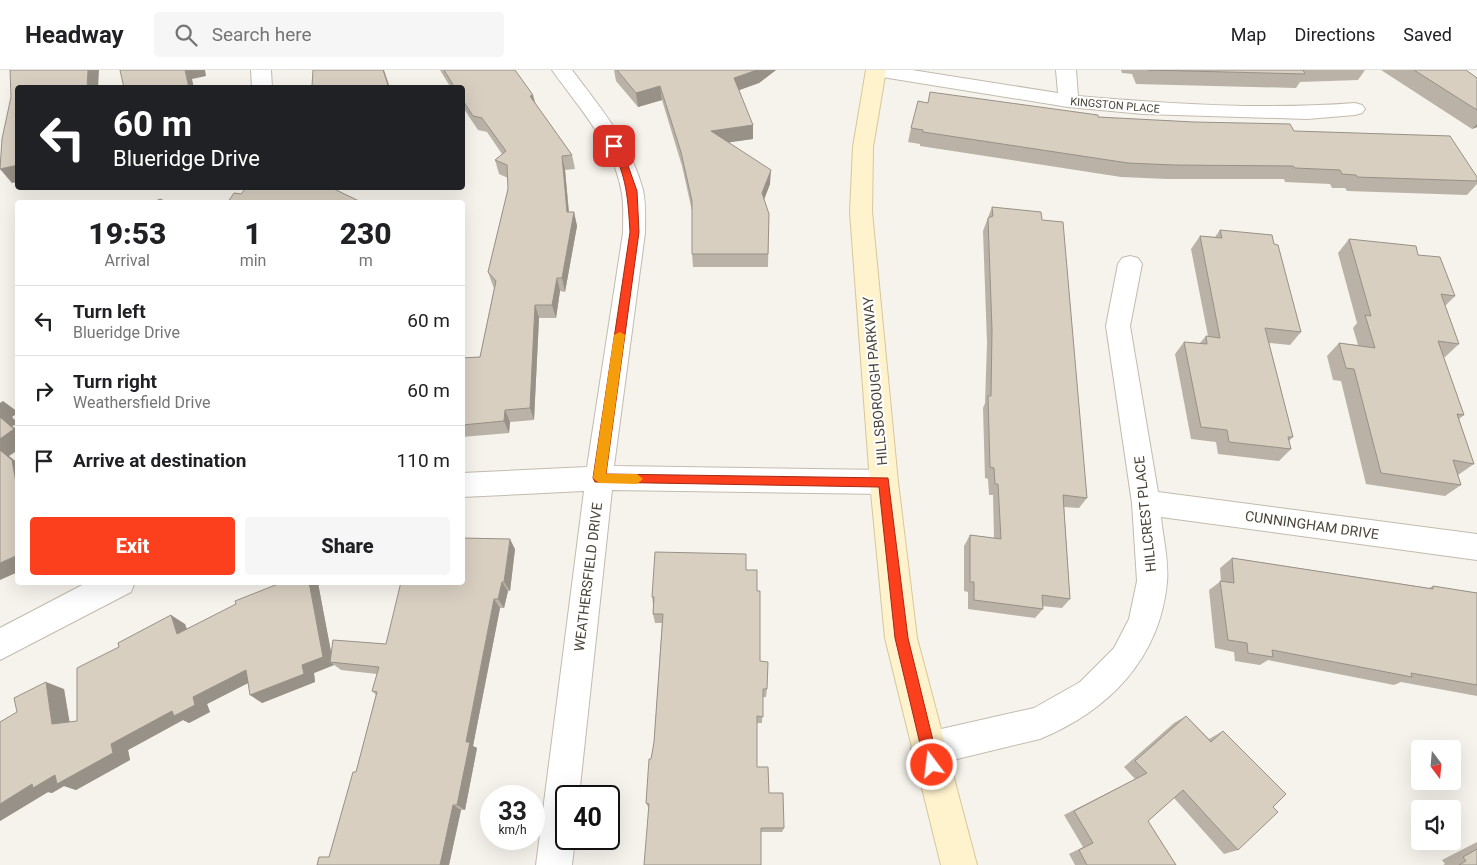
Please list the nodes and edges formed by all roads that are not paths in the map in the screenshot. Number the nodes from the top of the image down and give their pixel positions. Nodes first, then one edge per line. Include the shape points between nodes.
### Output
1 (261, 70) edge
2 (562, 70) edge
3 (876, 70) edge
4 (1066, 70) edge
5 (262, 85) edge
6 (1068, 101) junction
7 (1355, 109) dead end
8 (1130, 264) dead end
9 (599, 478) junction
10 (884, 482) junction
11 (465, 485) edge
12 (1146, 503) junction
13 (1477, 548) edge
14 (114, 585) edge
15 (0, 645) edge
16 (928, 749) junction
17 (554, 865) edge
18 (959, 865) edge

1 - 5 street
2 - 9 street, WEATHERSFIELD DRIVE via 601,122 621,157 632,191 634,232
3 - 6 street, KINGSTON PLACE
3 - 10 street, HILLSBOROUGH PARKWAY via 863,147 861,212
4 - 6 street
6 - 7 street, KINGSTON PLACE via 1143,108 1287,113
8 - 12 street, HILLCREST PLACE via 1118,326
9 - 10 street
9 - 11 street
9 - 17 street, WEATHERSFIELD DRIVE
10 - 16 street, HILLSBOROUGH PARKWAY via 901,638
12 - 13 street, CUNNINGHAM DRIVE
12 - 16 street, HILLCREST PLACE via 1152,581 1144,622 1126,659 1091,693 1040,723
14 - 15 street
16 - 18 street, HILLSBOROUGH PARKWAY

